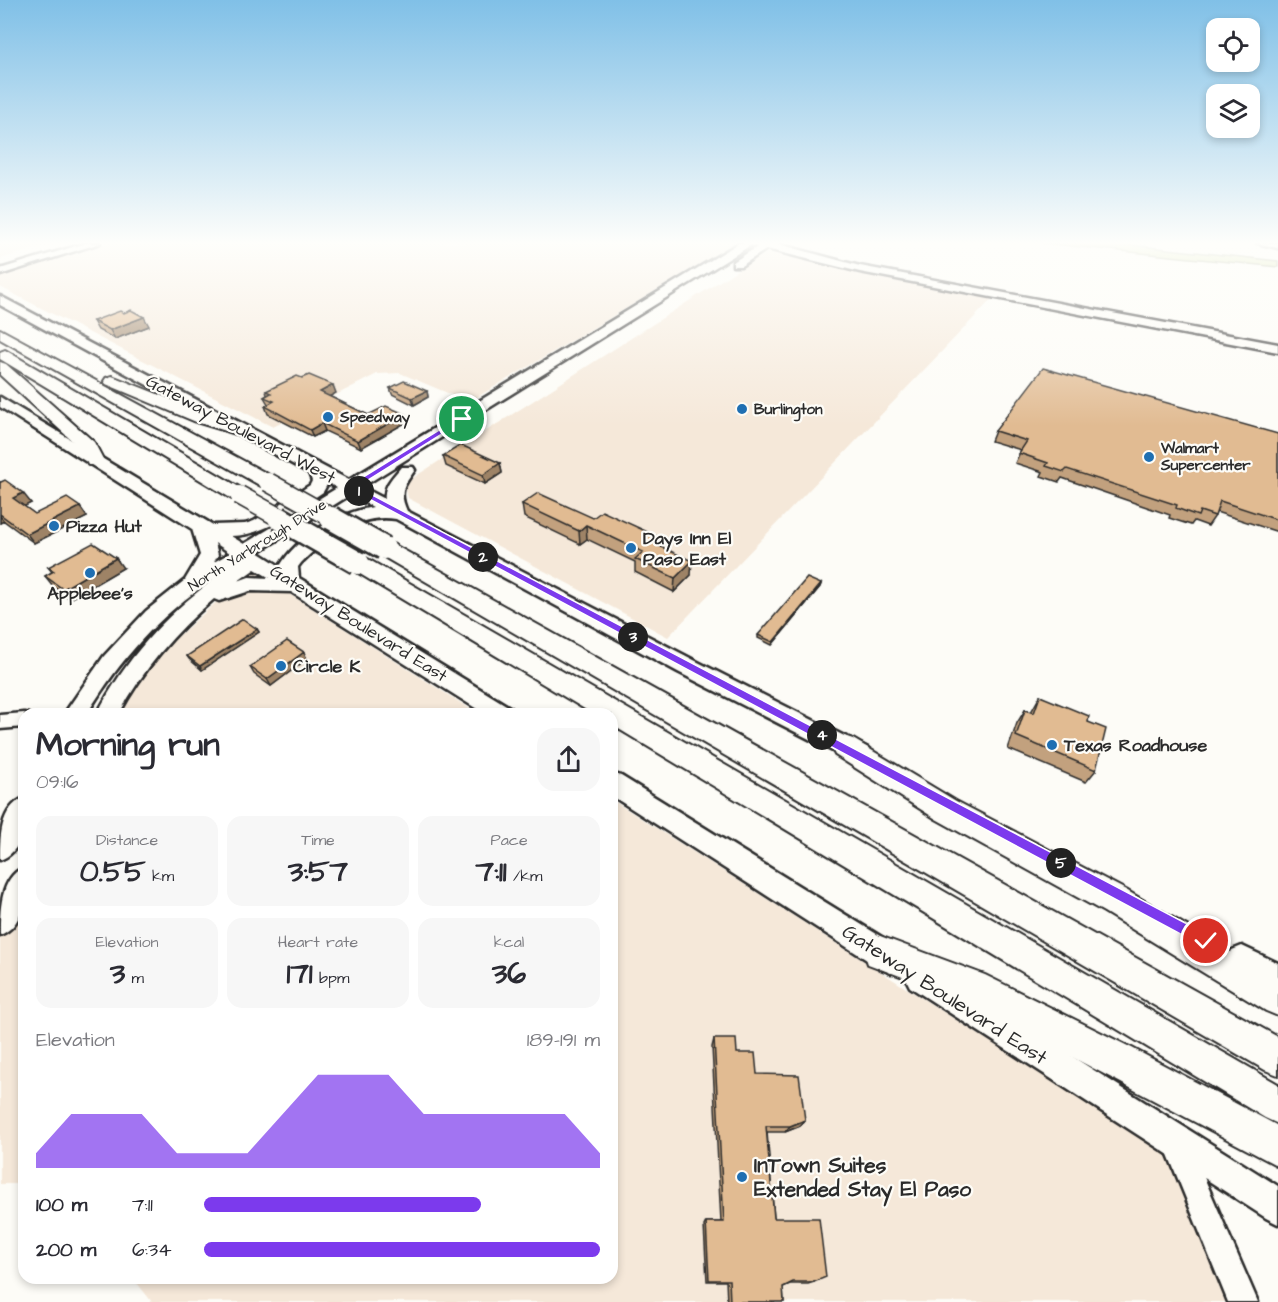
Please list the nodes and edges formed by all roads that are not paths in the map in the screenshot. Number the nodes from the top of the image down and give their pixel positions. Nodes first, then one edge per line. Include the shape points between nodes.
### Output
1 (7, 304) edge
2 (649, 304) edge
3 (671, 304) edge
4 (1044, 304) edge
5 (0, 333) edge
6 (578, 348) junction
7 (1278, 348) edge
8 (28, 350) junction
9 (0, 352) edge
10 (594, 353) junction
11 (0, 367) edge
12 (0, 401) edge
13 (236, 429) junction
14 (95, 460) junction
15 (400, 466) junction
16 (319, 470) junction
17 (358, 491) junction
18 (401, 513) junction
19 (206, 528) junction
20 (250, 555) junction
21 (294, 582) junction
22 (188, 597) junction
23 (79, 708) edge
24 (111, 708) edge
25 (494, 708) edge
26 (604, 708) edge
27 (618, 716) edge
28 (18, 720) edge
29 (0, 722) edge
30 (844, 747) junction
31 (618, 787) edge
32 (18, 819) edge
33 (0, 848) edge
34 (13, 890) edge
35 (0, 921) edge
36 (880, 952) junction
37 (1278, 979) edge
38 (1278, 999) edge
39 (1278, 1057) edge
40 (1278, 1105) edge
41 (1175, 1141) junction
42 (1278, 1148) edge
43 (1278, 1206) edge
44 (1243, 1302) edge

1 - 13 main road, Gateway Boulevard West
2 - 6 main road, North Yarbrough Drive
3 - 10 main road, North Yarbrough Drive
4 - 7 main road
5 - 8 highway
6 - 10 main road
6 - 15 main road, North Yarbrough Drive
8 - 13 highway via 77,365
8 - 39 highway, bridge via 268,482
9 - 26 highway, bridge
10 - 15 main road, North Yarbrough Drive
11 - 14 highway via 88,446
12 - 14 main road, Gateway Boulevard East
13 - 16 main road, Gateway Boulevard West
14 - 19 main road, Gateway Boulevard East
15 - 16 main road via 353,472
15 - 17 main road, North Yarbrough Drive
15 - 18 main road via 392,499
16 - 17 main road, Gateway Boulevard West
16 - 19 main road via 317,488 260,525 247,530
17 - 18 main road, Gateway Boulevard West
17 - 20 main road, North Yarbrough Drive
18 - 21 main road via 355,516 303,549 289,566
18 - 30 main road, Gateway Boulevard West
19 - 20 main road, Gateway Boulevard East
19 - 22 main road via 209,555
20 - 21 main road, Gateway Boulevard East
20 - 22 main road, North Yarbrough Drive
21 - 22 main road via 249,584
21 - 25 main road, Gateway Boulevard East
22 - 23 main road, North Yarbrough Drive via 147,620
22 - 24 main road, North Yarbrough Drive via 129,677
27 - 40 highway, bridge
28 - 29 street
30 - 37 main road, Gateway Boulevard West
30 - 38 highway via 946,810 1115,902
31 - 36 main road, Gateway Boulevard East
32 - 33 main road
34 - 35 main road
36 - 41 main road, Gateway Boulevard East
36 - 42 highway via 973,987
41 - 43 main road, Gateway Boulevard East
41 - 44 street

